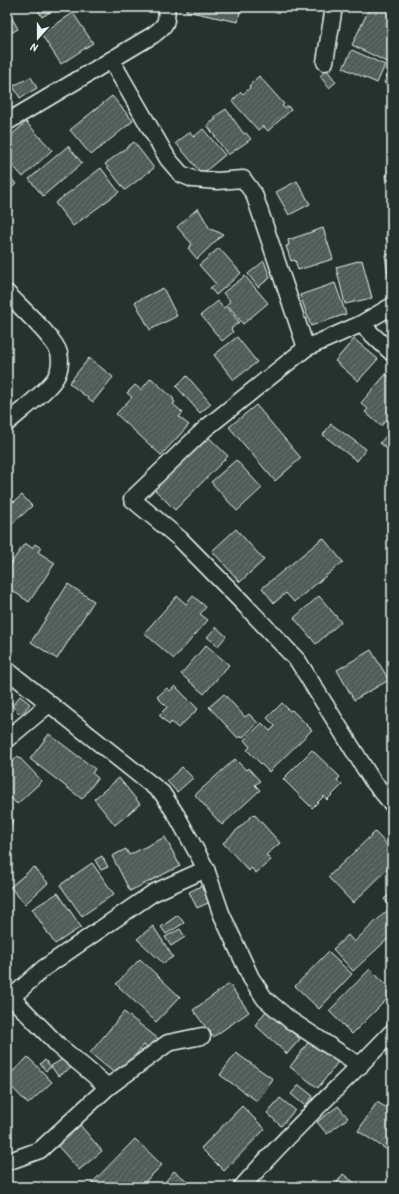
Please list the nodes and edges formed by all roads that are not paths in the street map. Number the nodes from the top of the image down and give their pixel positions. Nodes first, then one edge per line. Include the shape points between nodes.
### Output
1 (166, 7) edge
2 (334, 7) edge
3 (112, 60) junction
4 (325, 62) dead end
5 (10, 115) edge
6 (7, 293) edge
7 (392, 306) edge
8 (361, 324) junction
9 (306, 348) junction
10 (392, 353) edge
11 (7, 423) edge
12 (7, 670) edge
13 (49, 704) junction
14 (7, 739) edge
15 (392, 804) edge
16 (206, 869) junction
17 (9, 995) edge
18 (392, 1032) edge
19 (202, 1036) dead end
20 (360, 1066) junction
21 (108, 1087) junction
22 (7, 1162) edge
23 (242, 1187) edge

1 - 3 street via 167,17 163,27 153,36
2 - 4 street
3 - 5 street
3 - 9 street via 168,159 181,174 193,179 217,181 243,179 254,194
6 - 11 street via 50,338 59,353 60,368 56,378
7 - 8 street
8 - 9 street
8 - 10 street
9 - 15 street via 206,428 132,499 180,539 298,661 372,780
12 - 13 street
13 - 14 street
13 - 16 street via 162,793
16 - 17 street via 153,893
16 - 20 street via 221,913 247,970 265,999 290,1020
17 - 21 street via 59,1046
18 - 20 street
19 - 21 street via 168,1043
20 - 23 street
21 - 22 street via 40,1150

